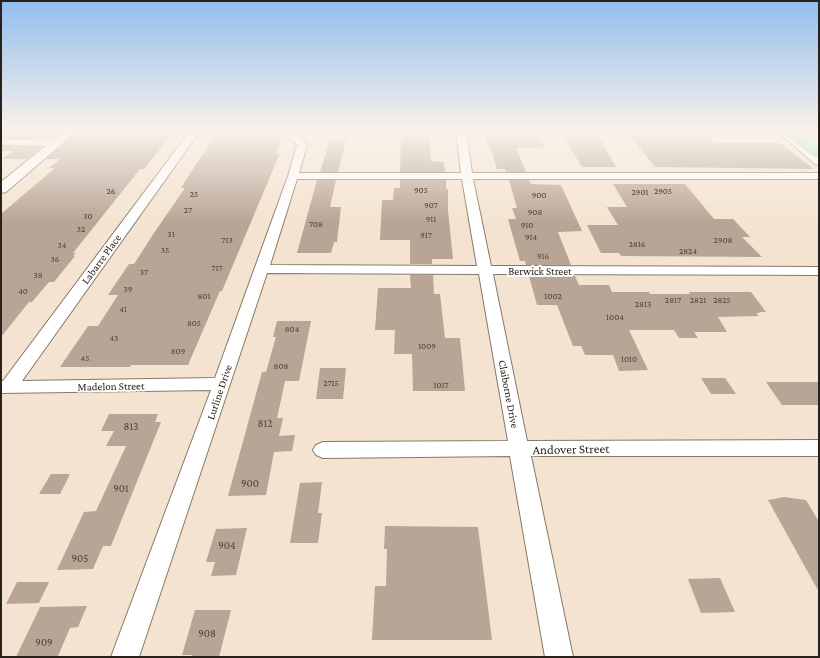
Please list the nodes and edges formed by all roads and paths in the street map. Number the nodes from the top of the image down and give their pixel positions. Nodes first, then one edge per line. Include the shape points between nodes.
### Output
1 (34, 162) edge
2 (172, 162) edge
3 (297, 162) edge
4 (465, 162) edge
5 (293, 176) junction
6 (467, 176) junction
7 (819, 176) edge
8 (1, 189) edge
9 (261, 268) junction
10 (485, 271) junction
11 (819, 271) edge
12 (222, 384) junction
13 (4, 387) edge
14 (819, 448) edge
15 (520, 449) junction
16 (323, 450) dead end
17 (125, 657) edge
18 (559, 657) edge

1 - 8 street
2 - 13 street, Labarre Place
3 - 5 street, Lurline Drive
4 - 6 street, Claiborne Drive
5 - 6 street
5 - 9 street, Lurline Drive
6 - 7 street
6 - 10 street, Claiborne Drive
9 - 10 street, Berwick Street
9 - 12 street, Lurline Drive
10 - 11 street, Berwick Street
10 - 15 street, Claiborne Drive
12 - 13 street, Madelon Street
12 - 17 street, Lurline Drive
14 - 15 street, Andover Street
15 - 16 street, Andover Street
15 - 18 street, Claiborne Drive

